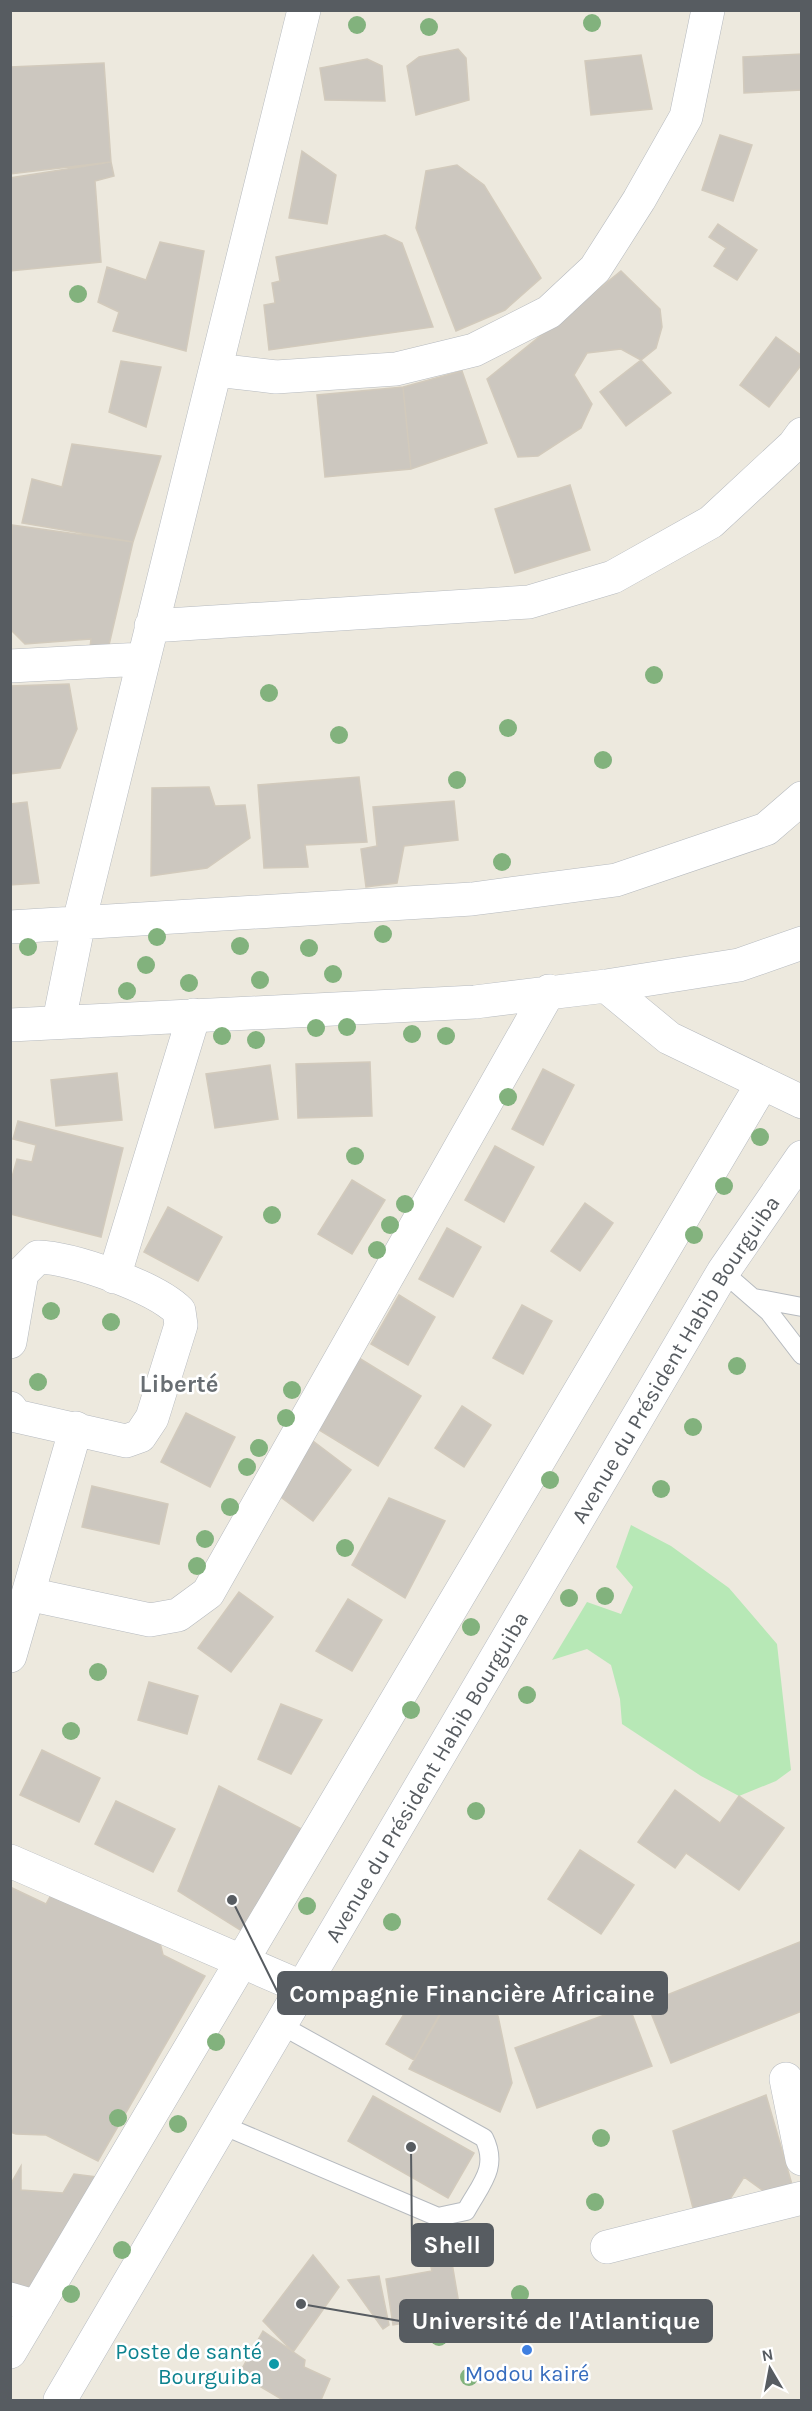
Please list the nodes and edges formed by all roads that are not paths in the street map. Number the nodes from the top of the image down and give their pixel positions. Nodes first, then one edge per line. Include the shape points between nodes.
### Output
1 (304, 10) edge
2 (708, 10) edge
3 (216, 370) junction
4 (801, 434) edge
5 (151, 626) junction
6 (143, 659) junction
7 (10, 666) edge
8 (801, 798) edge
9 (79, 922) junction
10 (10, 927) edge
11 (801, 943) edge
12 (606, 986) junction
13 (549, 991) junction
14 (194, 1015) junction
15 (59, 1021) junction
16 (10, 1025) edge
17 (762, 1084) junction
18 (801, 1101) edge
19 (801, 1157) edge
20 (723, 1272) junction
21 (114, 1278) junction
22 (752, 1298) junction
23 (801, 1308) edge
24 (10, 1342) edge
25 (801, 1355) edge
26 (10, 1408) edge
27 (76, 1428) junction
28 (28, 1594) junction
29 (10, 1656) edge
30 (10, 1861) edge
31 (242, 1962) junction
32 (300, 1987) junction
33 (279, 2024) junction
34 (786, 2079) dead end
35 (222, 2125) junction
36 (801, 2159) edge
37 (801, 2198) edge
38 (607, 2247) dead end
39 (24, 2303) edge
40 (10, 2352) edge
41 (60, 2400) edge

1 - 3 street
2 - 3 street via 686,117 595,269 549,312 474,350 396,369 276,377
3 - 5 street
4 - 5 street via 711,522 613,577 529,602
5 - 6 street
6 - 7 street
6 - 9 street
8 - 9 street via 766,829 616,879 472,899
9 - 10 street
9 - 15 street
11 - 12 street via 739,965
12 - 13 street
12 - 17 street via 669,1038
13 - 14 street via 475,1002
13 - 28 street via 208,1593 178,1615 150,1620
14 - 15 street
14 - 21 street
15 - 16 street
17 - 18 street
17 - 31 street
19 - 20 street, Avenue du Président Habib Bourguiba
20 - 22 lane
20 - 32 street, Avenue du Président Habib Bourguiba
21 - 24 street via 57,1258 38,1257 22,1273
21 - 27 street via 167,1299 179,1311 181,1325 152,1418 140,1436 126,1441
22 - 23 lane
22 - 25 lane via 768,1312
26 - 27 street via 16,1416
27 - 28 street
28 - 29 street
30 - 31 street
31 - 32 street
31 - 39 street
32 - 33 street, Avenue du Président Habib Bourguiba
33 - 35 street, Avenue du Président Habib Bourguiba
33 - 35 lane via 484,2138 491,2151 491,2165 466,2211 438,2217
34 - 36 street
35 - 41 street, Avenue du Président Habib Bourguiba
37 - 38 street
39 - 40 street

